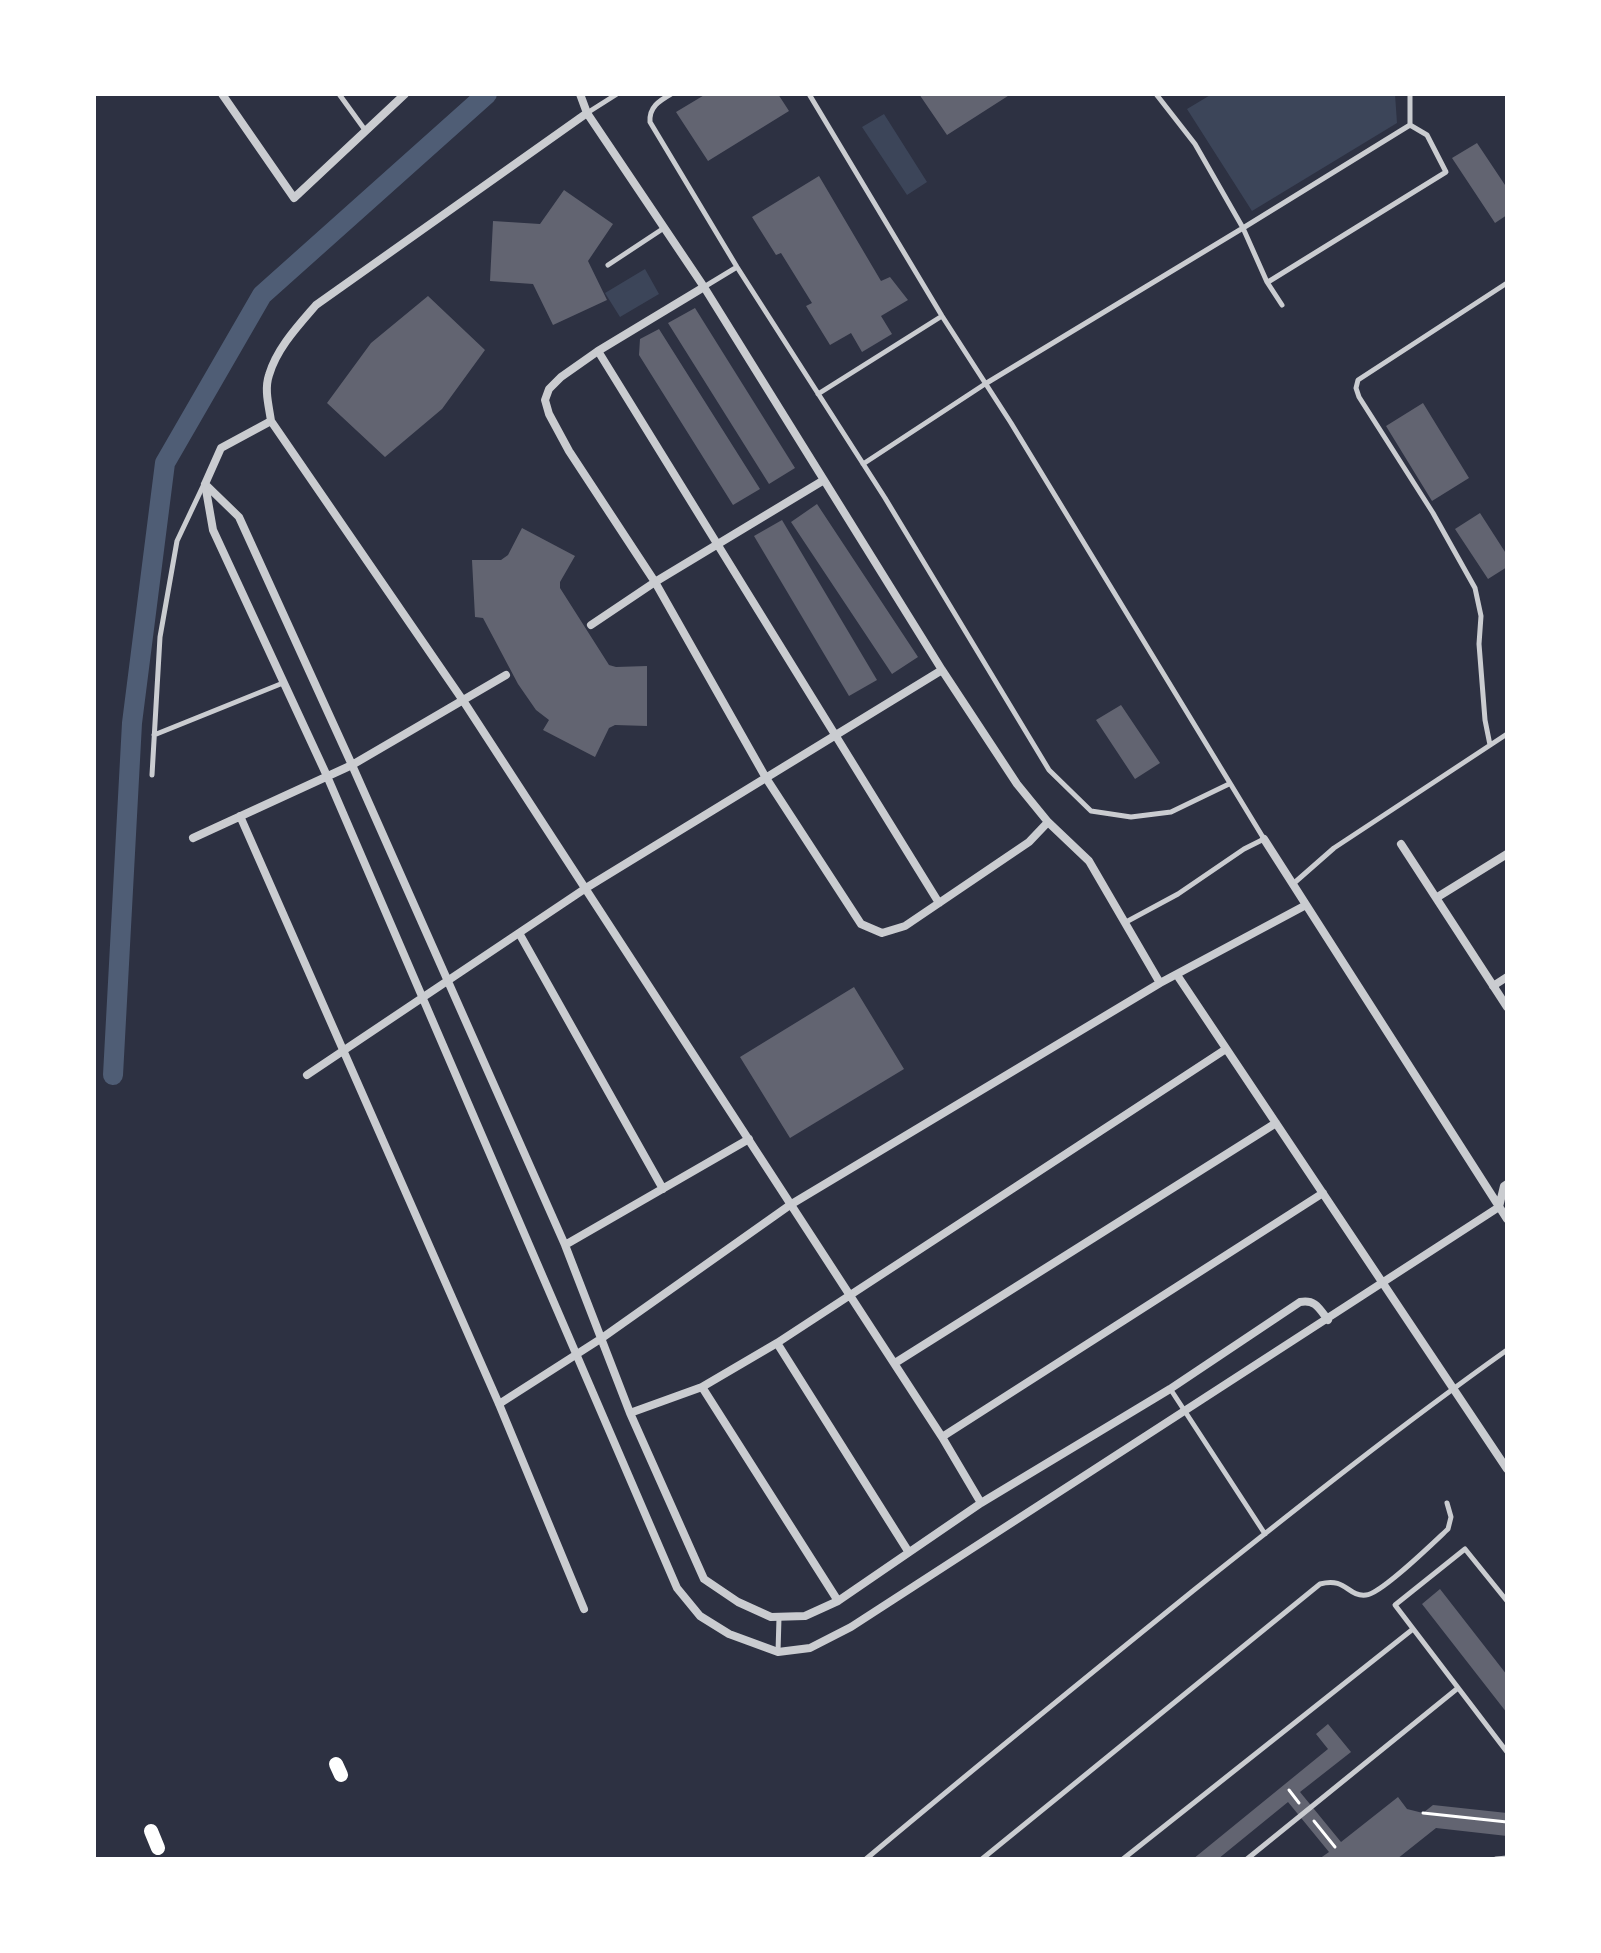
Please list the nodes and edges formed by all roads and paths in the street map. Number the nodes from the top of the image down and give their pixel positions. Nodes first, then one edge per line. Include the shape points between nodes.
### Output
1 (222, 94) edge
2 (339, 94) edge
3 (405, 94) edge
4 (580, 94) edge
5 (617, 94) edge
6 (671, 94) edge
7 (809, 94) edge
8 (1156, 94) edge
9 (1410, 94) edge
10 (587, 113) junction
11 (1410, 125) junction
12 (365, 130) junction
13 (665, 228) junction
14 (1243, 228) junction
15 (608, 265) dead end
16 (737, 267) junction
17 (1267, 282) junction
18 (1507, 283) edge
19 (704, 287) junction
20 (1282, 305) dead end
21 (942, 316) junction
22 (598, 351) junction
23 (985, 384) junction
24 (818, 394) junction
25 (271, 421) junction
26 (863, 464) junction
27 (824, 480) junction
28 (205, 484) junction
29 (717, 544) junction
30 (655, 582) junction
31 (591, 625) dead end
32 (942, 670) junction
33 (506, 675) dead end
34 (285, 682) junction
35 (464, 702) junction
36 (1507, 734) edge
37 (154, 735) junction
38 (835, 735) junction
39 (1490, 745) junction
40 (352, 765) junction
41 (152, 775) dead end
42 (327, 776) junction
43 (766, 778) junction
44 (1229, 784) junction
45 (240, 816) junction
46 (1048, 822) junction
47 (193, 838) dead end
48 (1264, 839) junction
49 (1401, 844) dead end
50 (1507, 854) edge
51 (1293, 884) junction
52 (586, 888) junction
53 (1436, 898) junction
54 (939, 903) junction
55 (1306, 905) junction
56 (1126, 922) junction
57 (519, 933) junction
58 (1177, 975) junction
59 (1507, 977) edge
60 (446, 982) junction
61 (1160, 983) junction
62 (1493, 986) junction
63 (424, 997) junction
64 (1507, 1007) edge
65 (1226, 1049) junction
66 (344, 1051) junction
67 (307, 1075) dead end
68 (1276, 1123) junction
69 (749, 1139) junction
70 (1507, 1184) edge
71 (663, 1189) junction
72 (1323, 1193) junction
73 (790, 1205) junction
74 (1499, 1207) junction
75 (1507, 1219) edge
76 (565, 1245) junction
77 (1384, 1284) junction
78 (849, 1294) junction
79 (1328, 1320) junction
80 (602, 1338) junction
81 (777, 1343) junction
82 (1507, 1350) edge
83 (576, 1354) junction
84 (895, 1363) junction
85 (702, 1387) junction
86 (1453, 1388) junction
87 (1170, 1389) junction
88 (499, 1404) junction
89 (1185, 1412) junction
90 (630, 1413) junction
91 (942, 1437) junction
92 (1507, 1469) edge
93 (981, 1503) junction
94 (1447, 1503) dead end
95 (1265, 1534) junction
96 (908, 1551) junction
97 (838, 1601) junction
98 (1507, 1601) edge
99 (584, 1609) dead end
100 (779, 1618) junction
101 (1413, 1629) junction
102 (778, 1652) junction
103 (1458, 1688) junction
104 (1507, 1752) edge
105 (1423, 1813) dead end
106 (1507, 1822) edge
107 (151, 1831) dead end
108 (158, 1848) dead end
109 (1507, 1858) edge
110 (866, 1859) edge
111 (982, 1859) edge
112 (1123, 1859) edge
113 (1247, 1859) edge
114 (1496, 1859) edge

1 - 12 street via 294,198
2 - 12 lane
3 - 12 street
4 - 10 street
5 - 10 lane
6 - 16 lane via 656,103 650,122
7 - 21 lane
8 - 14 lane via 1195,144
9 - 11 lane
10 - 13 street
10 - 25 street via 316,305 285,342 268,376
11 - 14 lane
11 - 17 lane via 1427,135 1446,172
13 - 15 lane
13 - 19 street
14 - 17 lane
14 - 23 lane
16 - 19 lane
16 - 24 lane
17 - 20 lane
18 - 39 lane via 1358,380 1356,388 1475,588
19 - 22 street
19 - 27 street
21 - 23 lane
21 - 24 lane
22 - 29 street
22 - 30 street via 561,377 545,400 569,451
23 - 26 lane
23 - 44 lane
24 - 26 lane
25 - 28 street via 221,448
25 - 35 street
26 - 44 lane via 1049,770 1078,801 1091,811 1131,817 1158,814
27 - 29 street
27 - 32 street
28 - 34 street via 213,530
28 - 37 lane via 177,541 160,637
28 - 40 street via 239,517
29 - 30 street
29 - 38 street
30 - 31 street
30 - 43 street
32 - 38 street
32 - 46 street
33 - 35 street
34 - 37 lane
34 - 42 street
35 - 40 street
35 - 52 street
36 - 39 lane
37 - 41 lane
38 - 43 street
38 - 54 street
39 - 51 lane via 1334,848
40 - 42 street
40 - 60 street
42 - 45 street
42 - 63 street
43 - 52 street
43 - 54 street via 861,924 882,933 894,930
44 - 48 lane
45 - 47 street
45 - 66 street
46 - 54 street via 1029,842
46 - 56 street via 1089,861
48 - 51 street
48 - 56 lane
49 - 53 street
50 - 53 street
51 - 55 street
52 - 57 street
52 - 69 street
53 - 62 street
55 - 58 street
55 - 74 street
56 - 61 street
57 - 60 street
57 - 71 street
58 - 61 street
58 - 65 street
59 - 62 street
60 - 63 street
60 - 76 street
61 - 73 street
62 - 64 street
63 - 66 street
63 - 83 street
65 - 68 street
65 - 78 street
66 - 67 street
66 - 88 street
68 - 72 street
68 - 84 street
69 - 71 street
69 - 73 street
70 - 74 street
71 - 76 street
72 - 77 street
72 - 91 street
73 - 78 street
73 - 80 street
74 - 75 street
74 - 77 street
76 - 80 street
77 - 79 street
77 - 86 street
78 - 81 street
78 - 84 street
79 - 87 street via 1316,1304 1300,1302
79 - 89 street
80 - 83 street
80 - 90 street
81 - 85 street
81 - 96 street
82 - 86 lane
83 - 88 street
83 - 102 street via 677,1588 700,1616 729,1634
84 - 91 street
85 - 90 street
85 - 97 street
86 - 92 street
86 - 95 lane
87 - 89 lane
87 - 93 street
88 - 99 street
89 - 95 lane
89 - 102 street via 851,1627 810,1648
90 - 100 street via 704,1579 738,1602
91 - 93 street
93 - 96 street
94 - 111 lane via 1448,1529 1375,1593 1356,1594 1332,1581 1320,1584
95 - 110 lane
96 - 97 street
97 - 100 street via 805,1616
98 - 101 lane via 1465,1549 1395,1605
100 - 102 lane
101 - 103 lane
101 - 112 lane
103 - 104 lane
103 - 113 lane
105 - 106 path
107 - 108 main road
109 - 114 lane

